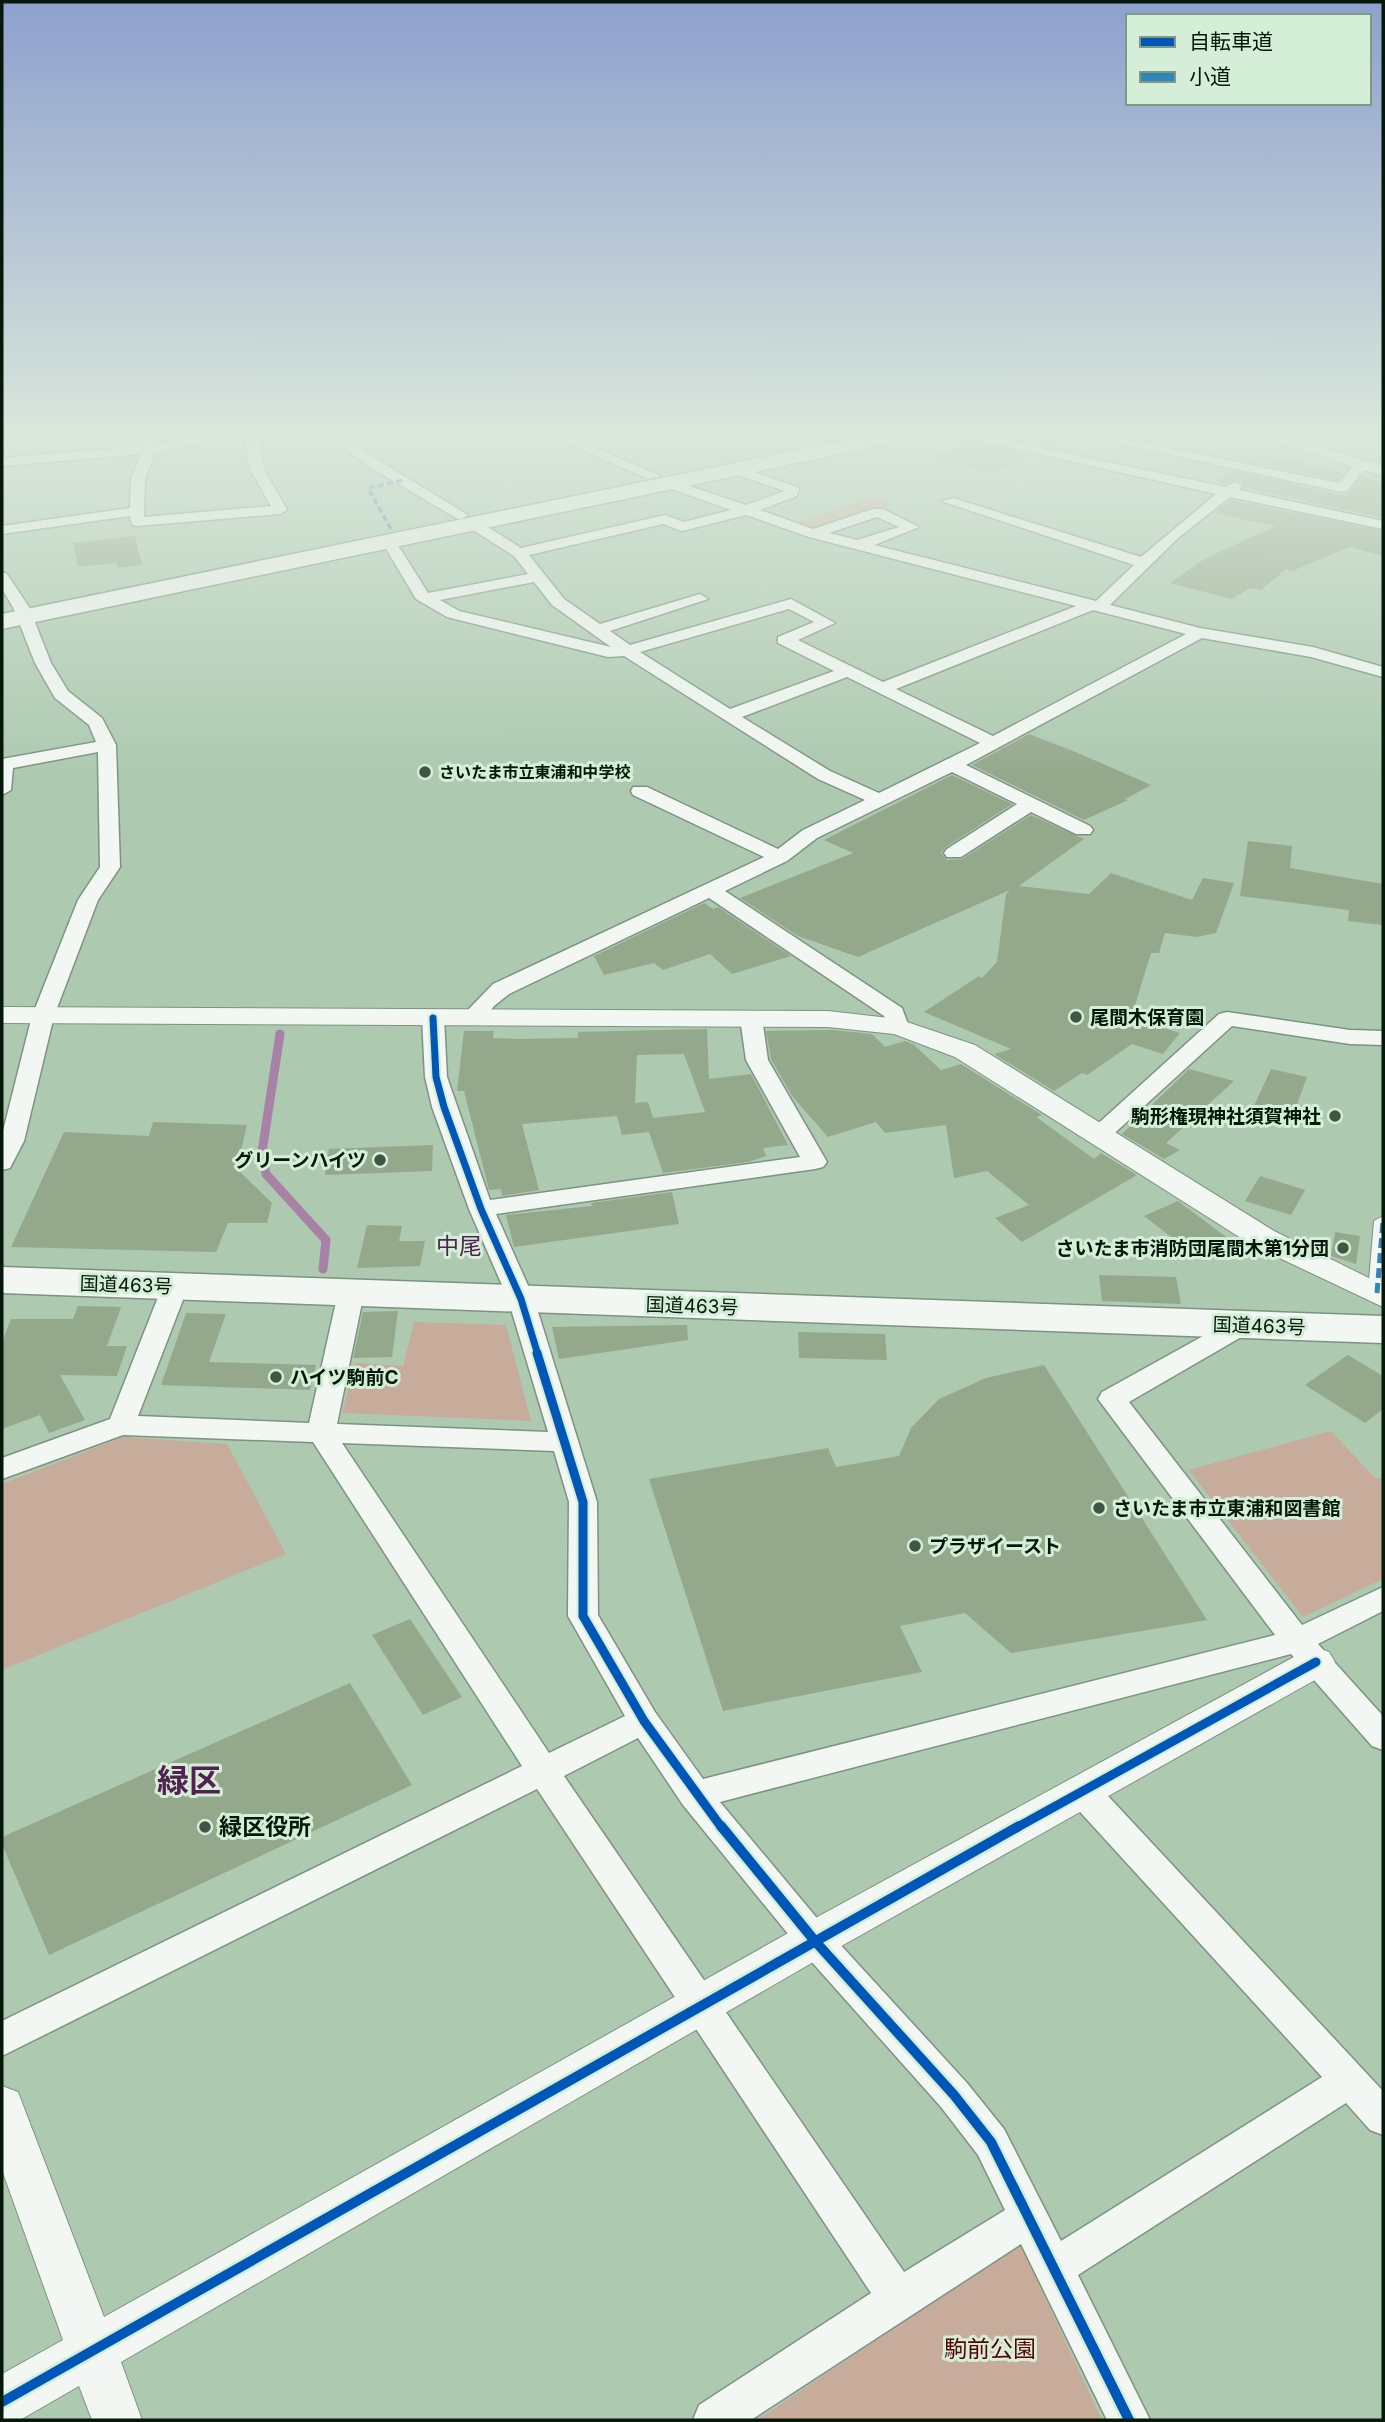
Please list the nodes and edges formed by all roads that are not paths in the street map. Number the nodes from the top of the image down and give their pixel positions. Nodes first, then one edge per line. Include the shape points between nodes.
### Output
1 (316, 551) edge
2 (341, 551) edge
3 (395, 551) edge
4 (516, 551) edge
5 (527, 551) edge
6 (882, 551) edge
7 (1107, 551) edge
8 (1158, 551) edge
9 (519, 553) junction
10 (1144, 563) junction
11 (2, 577) edge
12 (536, 577) junction
13 (426, 598) junction
14 (1096, 606) junction
15 (16, 612) edge
16 (732, 621) junction
17 (2, 622) edge
18 (598, 630) junction
19 (1200, 633) junction
20 (627, 651) junction
21 (846, 672) junction
22 (1383, 672) edge
23 (880, 690) junction
24 (730, 715) junction
25 (993, 743) junction
26 (107, 745) junction
27 (952, 765) junction
28 (2, 790) edge
29 (640, 791) dead end
30 (877, 799) junction
31 (1030, 804) junction
32 (1083, 830) dead end
33 (954, 853) dead end
34 (780, 857) junction
35 (711, 890) junction
36 (2, 1015) edge
37 (43, 1016) junction
38 (433, 1018) junction
39 (473, 1018) junction
40 (751, 1018) junction
41 (898, 1027) junction
42 (1383, 1038) edge
43 (1099, 1135) junction
44 (2, 1163) edge
45 (481, 1209) junction
46 (1383, 1221) edge
47 (2, 1280) edge
48 (175, 1287) junction
49 (351, 1293) junction
50 (521, 1299) junction
51 (1381, 1307) edge
52 (1241, 1326) junction
53 (121, 1425) junction
54 (321, 1433) junction
55 (565, 1442) junction
56 (2, 1469) edge
57 (1383, 1598) edge
58 (1307, 1651) junction
59 (644, 1721) junction
60 (1383, 1737) edge
61 (543, 1771) junction
62 (1083, 1792) junction
63 (695, 1796) junction
64 (814, 1940) junction
65 (701, 2007) junction
66 (2, 2039) edge
67 (1350, 2080) junction
68 (2, 2107) edge
69 (1383, 2117) edge
70 (1029, 2217) junction
71 (1054, 2268) junction
72 (898, 2299) junction
73 (91, 2351) junction
74 (2, 2402) edge
75 (117, 2420) edge
76 (714, 2420) edge
77 (1129, 2420) edge

1 - 15 highway
2 - 15 highway
3 - 13 street
4 - 9 street
5 - 9 street
6 - 14 street
7 - 10 street
8 - 10 street
9 - 12 street
10 - 14 street
11 - 15 street
12 - 13 street
12 - 18 street via 558,602
13 - 20 street via 453,614 608,652
14 - 19 street
14 - 23 street
15 - 17 highway
15 - 26 street via 61,694 96,722
16 - 18 street via 694,595
16 - 20 street
16 - 21 street via 791,604 827,623 784,640
18 - 20 street
19 - 22 street via 1313,652
19 - 25 street
20 - 24 street
21 - 23 street
21 - 24 street
23 - 25 street
24 - 30 street via 824,775
25 - 27 street
26 - 28 street via 4,764
26 - 37 street via 110,867 88,900
27 - 30 street
27 - 31 street
29 - 34 street
30 - 34 street via 810,834
31 - 32 street
31 - 33 street
34 - 35 street
35 - 39 street via 501,989
35 - 41 street via 894,1013
36 - 37 street
37 - 38 street
37 - 44 street via 12,1142
38 - 39 street
38 - 45 street via 436,1077
39 - 40 street
40 - 41 street via 828,1019
40 - 45 street via 757,1060 815,1162
41 - 43 street via 965,1051
42 - 43 street via 1227,1019
43 - 51 street
45 - 50 street
46 - 51 street
47 - 48 highway, 国道463号
48 - 49 highway, 国道463号
48 - 53 street
49 - 50 highway, 国道463号
49 - 54 street
50 - 52 highway, 国道463号
50 - 55 street
51 - 52 highway, 国道463号
52 - 58 street via 1112,1399
53 - 54 street
53 - 56 street
54 - 55 street
54 - 61 street
55 - 59 street via 583,1502 583,1616
57 - 58 street
58 - 60 street
58 - 62 street
58 - 63 street
59 - 61 street
59 - 63 street
61 - 65 street
61 - 66 street
62 - 64 street
62 - 67 street
63 - 64 street
64 - 65 street
64 - 70 street via 991,2142
65 - 72 street
65 - 73 street
67 - 69 street
67 - 71 street
68 - 73 street
70 - 71 street
70 - 72 street
71 - 77 street
72 - 76 street
73 - 74 street
73 - 75 street

